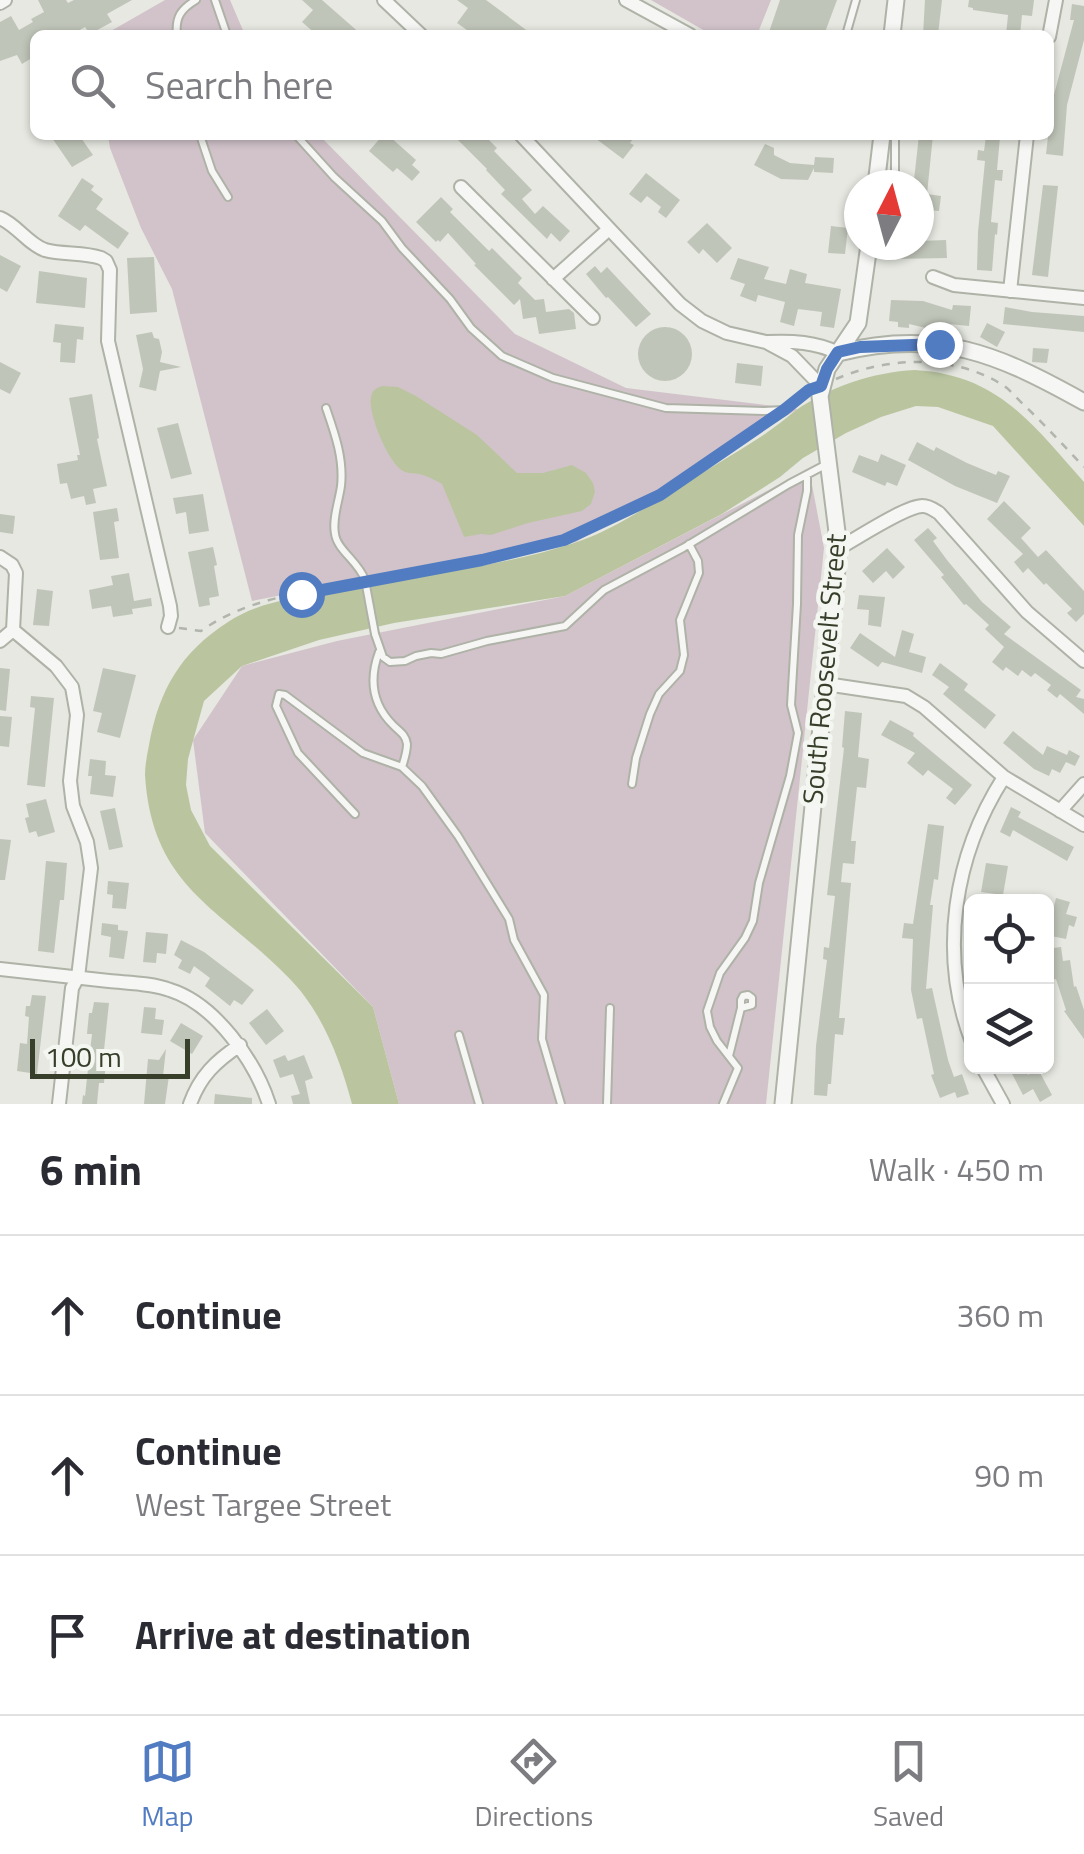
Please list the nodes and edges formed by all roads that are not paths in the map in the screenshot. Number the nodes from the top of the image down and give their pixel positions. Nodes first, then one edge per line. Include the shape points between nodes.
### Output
1 (196, 0) edge
2 (215, 0) edge
3 (384, 0) edge
4 (626, 0) edge
5 (856, 0) edge
6 (896, 0) edge
7 (1056, 0) edge
8 (176, 30) edge
9 (225, 30) edge
10 (416, 30) edge
11 (681, 30) edge
12 (847, 30) edge
13 (893, 30) edge
14 (1050, 30) edge
15 (202, 140) edge
16 (301, 140) edge
17 (526, 140) edge
18 (881, 140) edge
19 (896, 140) edge
20 (1026, 140) edge
21 (878, 170) edge
22 (895, 170) edge
23 (461, 187) dead end
24 (228, 197) dead end
25 (0, 218) edge
26 (609, 229) junction
27 (867, 260) edge
28 (933, 277) dead end
29 (554, 279) junction
30 (1010, 291) junction
31 (1084, 298) edge
32 (592, 318) dead end
33 (766, 342) junction
34 (838, 352) junction
35 (820, 391) junction
36 (1084, 402) edge
37 (326, 408) dead end
38 (828, 460) junction
39 (806, 475) junction
40 (690, 544) junction
41 (840, 548) junction
42 (0, 557) edge
43 (168, 628) road end
44 (13, 630) junction
45 (0, 641) edge
46 (379, 651) junction
47 (1084, 660) edge
48 (826, 684) junction
49 (402, 768) junction
50 (1004, 776) junction
51 (632, 784) dead end
52 (1084, 784) edge
53 (1060, 811) junction
54 (355, 814) dead end
55 (1084, 825) edge
56 (0, 969) edge
57 (78, 977) junction
58 (610, 1008) dead end
59 (741, 1008) dead end
60 (964, 1019) edge
61 (459, 1035) dead end
62 (240, 1045) junction
63 (728, 1057) junction
64 (986, 1074) edge
65 (59, 1104) edge
66 (190, 1104) edge
67 (269, 1104) edge
68 (479, 1104) edge
69 (562, 1104) edge
70 (608, 1104) edge
71 (723, 1104) edge
72 (783, 1104) edge
73 (1003, 1104) edge

1 - 8 lane via 181,10
2 - 9 lane
3 - 10 street
4 - 11 street
5 - 12 lane
6 - 13 street
7 - 14 street
15 - 24 lane
16 - 35 lane via 502,356 655,407 764,412 784,410 809,390
17 - 26 street
18 - 21 street
19 - 22 lane
20 - 30 street
23 - 29 street
25 - 43 street via 34,244 101,258 110,270 108,341 170,606
26 - 29 street
26 - 33 street via 702,321
27 - 34 street via 858,323
28 - 30 street
29 - 32 street
30 - 31 street
33 - 34 street
33 - 35 street via 792,356
34 - 35 street
34 - 36 street via 914,344 966,349 1028,370
35 - 38 street, South Roosevelt Street
37 - 46 lane, bridge via 342,469 334,534 365,580
38 - 39 lane
38 - 41 street, South Roosevelt Street
39 - 40 lane
39 - 63 lane via 791,706 798,732 753,920 720,973 708,1011
40 - 46 lane via 604,590 565,626 405,661 390,662
40 - 51 lane via 699,572 680,620 684,655 650,714
41 - 47 street via 909,509 932,509 1028,612
41 - 48 street, South Roosevelt Street
42 - 44 street via 16,573
44 - 45 street
44 - 57 street via 72,687 77,715 70,781 91,868
46 - 49 lane via 373,690 379,708 403,734
48 - 50 street via 906,696
48 - 72 street, South Roosevelt Street
49 - 54 lane via 362,753 279,694 276,706 298,753
49 - 69 lane via 458,836 509,919 544,995 542,1039
50 - 53 street
50 - 60 street via 976,828 956,906 953,949
52 - 53 street
53 - 55 street
56 - 57 street
57 - 62 street via 170,990 192,1000
57 - 65 street
58 - 70 lane
59 - 63 lane
61 - 68 lane
62 - 66 street via 213,1063
62 - 67 street
63 - 71 lane via 738,1068
64 - 73 street

